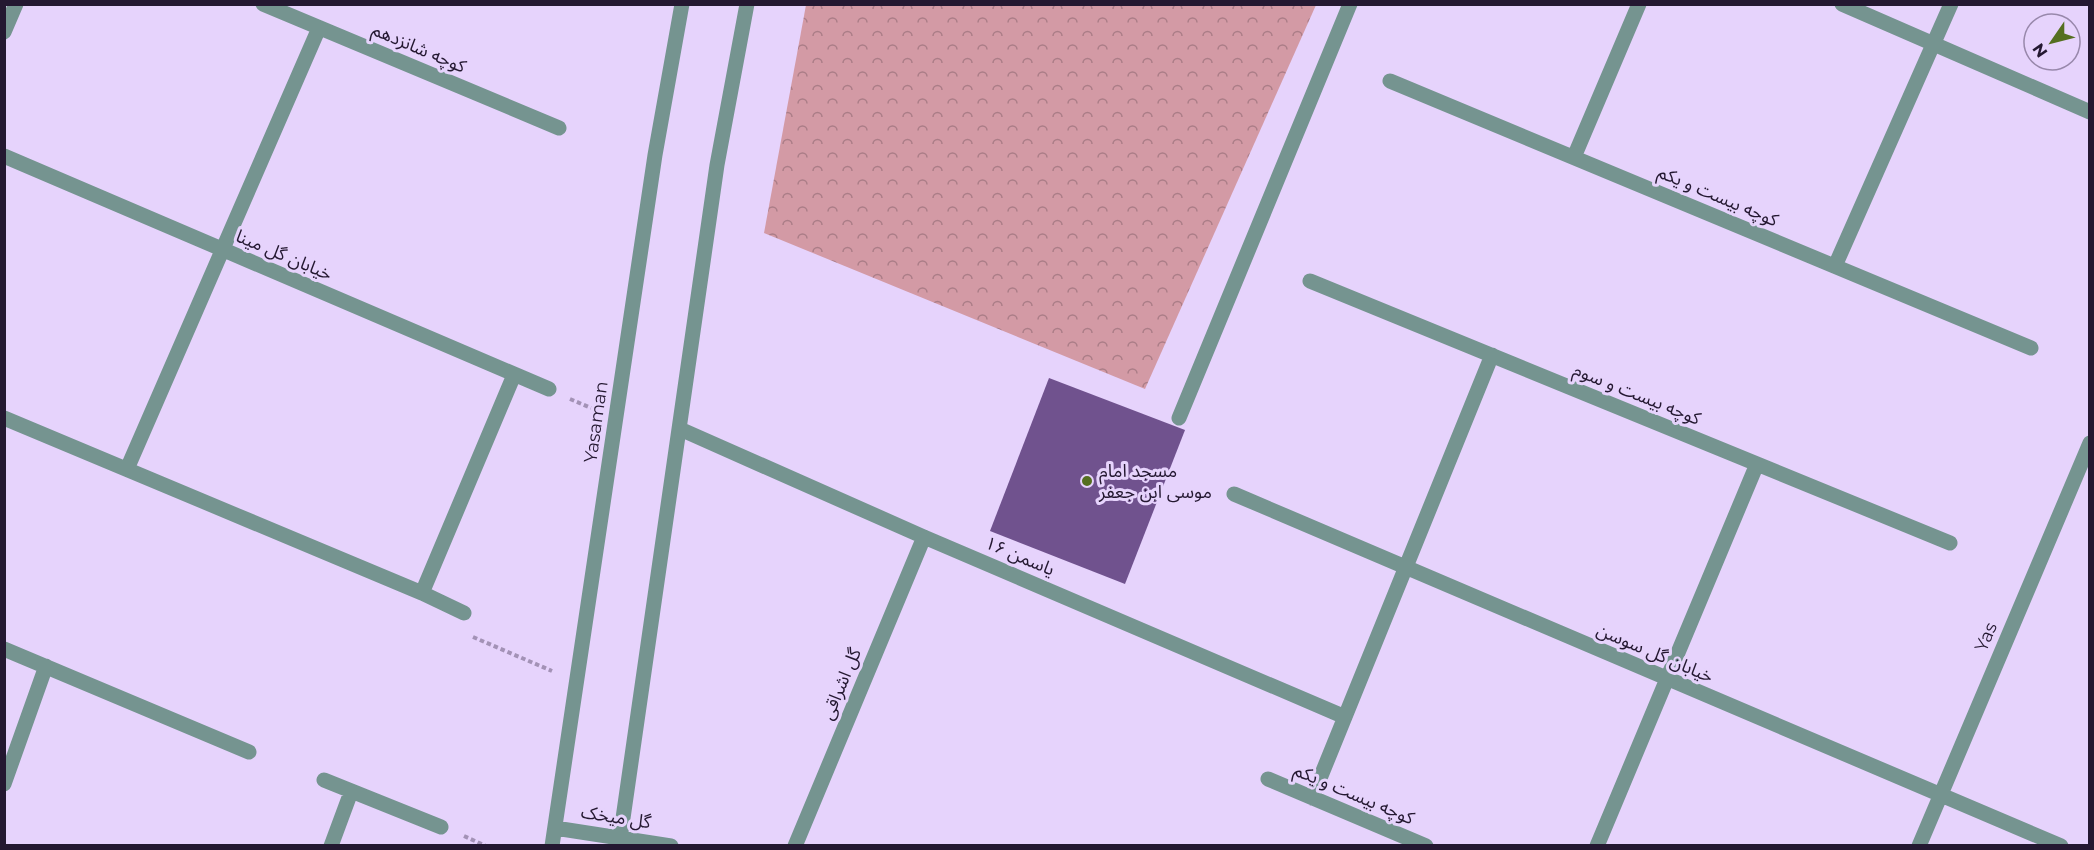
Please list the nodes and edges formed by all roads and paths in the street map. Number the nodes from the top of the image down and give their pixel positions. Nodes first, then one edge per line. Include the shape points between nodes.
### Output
1 (16, 4) edge
2 (263, 4) edge
3 (682, 4) edge
4 (747, 4) edge
5 (1350, 4) edge
6 (1639, 4) edge
7 (1842, 4) edge
8 (1951, 4) edge
9 (319, 28) junction
10 (4, 32) edge
11 (1933, 44) junction
12 (1390, 81) dead end
13 (2090, 112) edge
14 (559, 128) dead end
15 (4, 156) edge
16 (1574, 157) junction
17 (222, 250) junction
18 (1835, 266) junction
19 (1310, 281) dead end
20 (2031, 348) dead end
21 (1492, 355) junction
22 (514, 375) junction
23 (549, 389) joint
24 (4, 418) edge
25 (1179, 418) dead end
26 (616, 419) junction
27 (680, 429) junction
28 (2090, 443) edge
29 (1757, 464) junction
30 (127, 469) junction
31 (1234, 494) dead end
32 (924, 537) junction
33 (1950, 543) dead end
34 (1406, 568) junction
35 (422, 593) junction
36 (464, 613) joint
37 (4, 649) edge
38 (46, 666) junction
39 (1667, 679) junction
40 (577, 682) junction
41 (1345, 717) junction
42 (249, 752) dead end
43 (1268, 779) dead end
44 (324, 780) dead end
45 (4, 784) edge
46 (351, 792) junction
47 (1941, 795) junction
48 (1312, 798) junction
49 (441, 827) dead end
50 (555, 828) junction
51 (620, 842) edge
52 (330, 846) edge
53 (552, 846) edge
54 (671, 846) edge
55 (795, 846) edge
56 (1426, 846) edge
57 (1597, 846) edge
58 (1919, 846) edge
59 (2061, 846) edge

1 - 10 street
2 - 9 street, کوچه شانزدهم
3 - 26 street, Yasaman
4 - 27 street via 717,165
5 - 25 street
6 - 16 street
7 - 11 street
8 - 11 street
9 - 14 street, کوچه شانزدهم
9 - 17 street
11 - 13 street
11 - 18 street
12 - 16 street, کوچه بیست و یکم
15 - 17 street, خیابان گل مینا
16 - 18 street, کوچه بیست و یکم
17 - 22 street, خیابان گل مینا
17 - 30 street
18 - 20 street, کوچه بیست و یکم
19 - 21 street, کوچه بیست و سوم
21 - 29 street, کوچه بیست و سوم
21 - 34 street
22 - 23 street, خیابان گل مینا
22 - 35 street
23 - 26 path
24 - 30 street
26 - 40 street, Yasaman
27 - 32 street, یاسمن ۱۶
27 - 51 street
28 - 47 street, Yas
29 - 33 street, کوچه بیست و سوم
29 - 39 street
30 - 35 street
31 - 34 street, خیابان گل سوسن
32 - 41 street, یاسمن ۱۶
32 - 55 street, گل اشراقی
34 - 39 street, خیابان گل سوسن
34 - 41 street
35 - 36 street
36 - 40 path via 467,634
37 - 38 street
38 - 42 street
38 - 45 street
39 - 47 street, خیابان گل سوسن
39 - 57 street
40 - 50 street, Yasaman
41 - 48 street
43 - 48 street, کوچه بیست و یکم
44 - 46 street
46 - 49 street
46 - 52 street
47 - 58 street, Yas
47 - 59 street, خیابان گل سوسن
48 - 56 street, کوچه بیست و یکم
50 - 51 street, گل میخک
50 - 53 street, Yasaman
51 - 54 street, گل میخک

